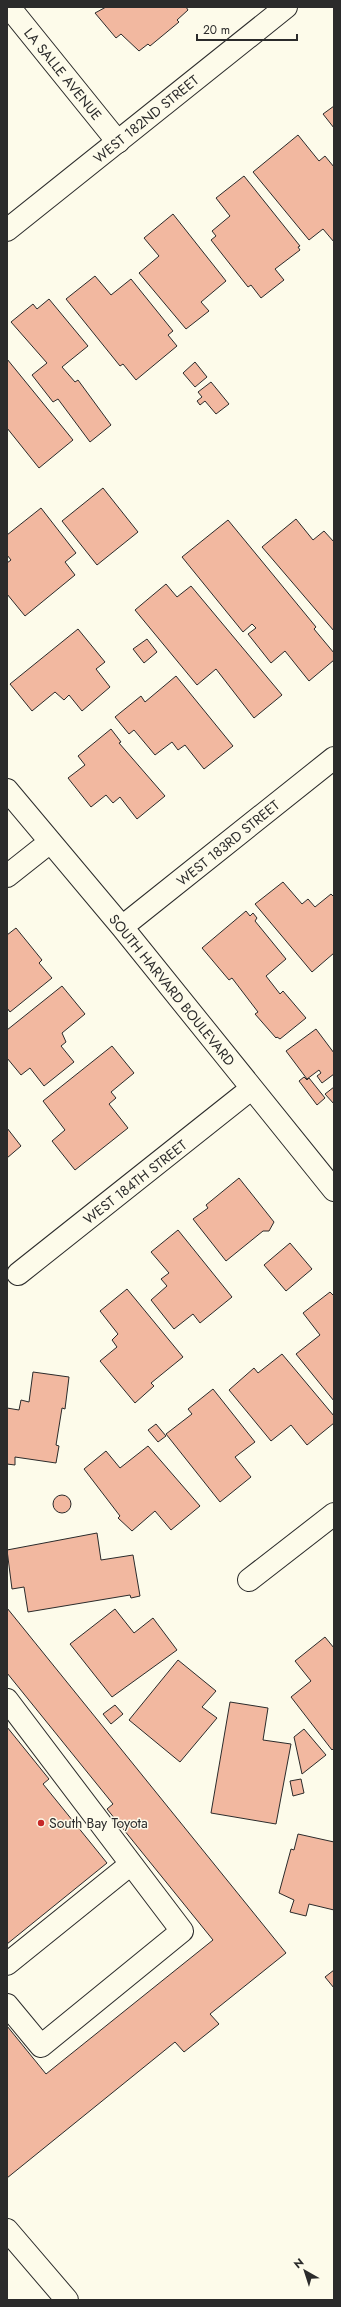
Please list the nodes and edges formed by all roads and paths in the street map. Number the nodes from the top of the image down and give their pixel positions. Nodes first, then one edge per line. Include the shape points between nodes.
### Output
1 (9, 7) edge
2 (286, 7) edge
3 (118, 142) junction
4 (7, 230) edge
5 (334, 758) edge
6 (7, 790) edge
7 (50, 842) junction
8 (7, 876) edge
9 (122, 927) junction
10 (251, 1089) junction
11 (334, 1190) edge
12 (18, 1274) dead end
13 (334, 1514) edge
14 (249, 1580) dead end
15 (7, 1700) edge
16 (131, 1864) junction
17 (7, 1964) edge
18 (7, 2005) edge
19 (7, 2230) edge
20 (62, 2298) edge

1 - 3 street, LA SALLE AVENUE
2 - 3 street, WEST 182ND STREET
3 - 4 street, WEST 182ND STREET
5 - 9 street, WEST 183RD STREET
6 - 7 street, SOUTH HARVARD BOULEVARD
7 - 8 street
7 - 9 street, SOUTH HARVARD BOULEVARD
9 - 10 street, SOUTH HARVARD BOULEVARD
10 - 11 street, SOUTH HARVARD BOULEVARD
10 - 12 street, WEST 184TH STREET
13 - 14 street
15 - 16 street
16 - 17 street
16 - 18 street via 182,1931 41,2046
19 - 20 street

